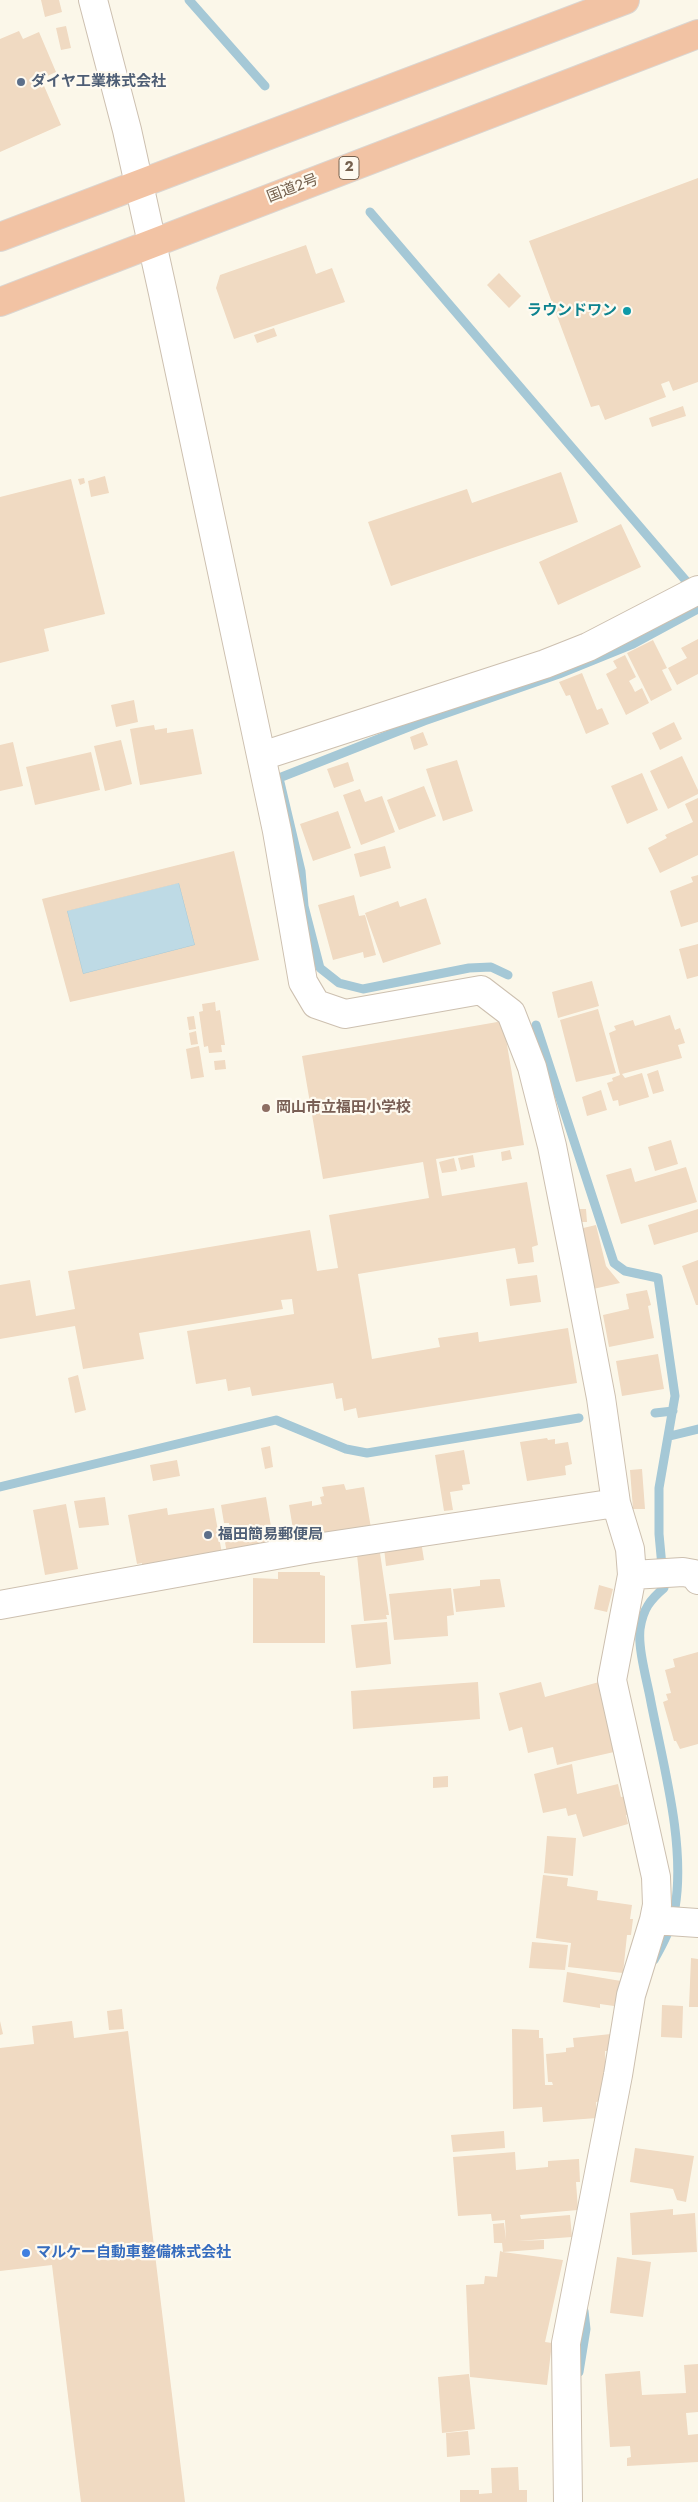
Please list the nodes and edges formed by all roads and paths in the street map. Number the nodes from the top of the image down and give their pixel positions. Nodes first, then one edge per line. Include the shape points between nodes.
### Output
1 (93, 0) edge
2 (625, 0) edge
3 (698, 34) edge
4 (139, 184) junction
5 (0, 237) edge
6 (152, 243) junction
7 (0, 302) edge
8 (692, 593) edge
9 (262, 756) junction
10 (616, 1503) junction
11 (664, 1575) edge
12 (0, 1605) edge
13 (674, 1922) edge
14 (568, 2502) edge

1 - 4 street
2 - 4 highway
3 - 6 highway, 国道2号 / 2
4 - 5 highway
4 - 6 street
6 - 7 highway, 国道2号 / 2
6 - 9 street
8 - 9 street via 596,643 545,664
9 - 10 street via 303,982 316,1004 345,1014 481,990 511,1013 532,1067 552,1146 601,1398
10 - 11 street via 630,1548
10 - 12 street via 309,1549
11 - 13 street via 612,1680 656,1877 657,1905
13 - 14 street via 631,1995 566,2343

